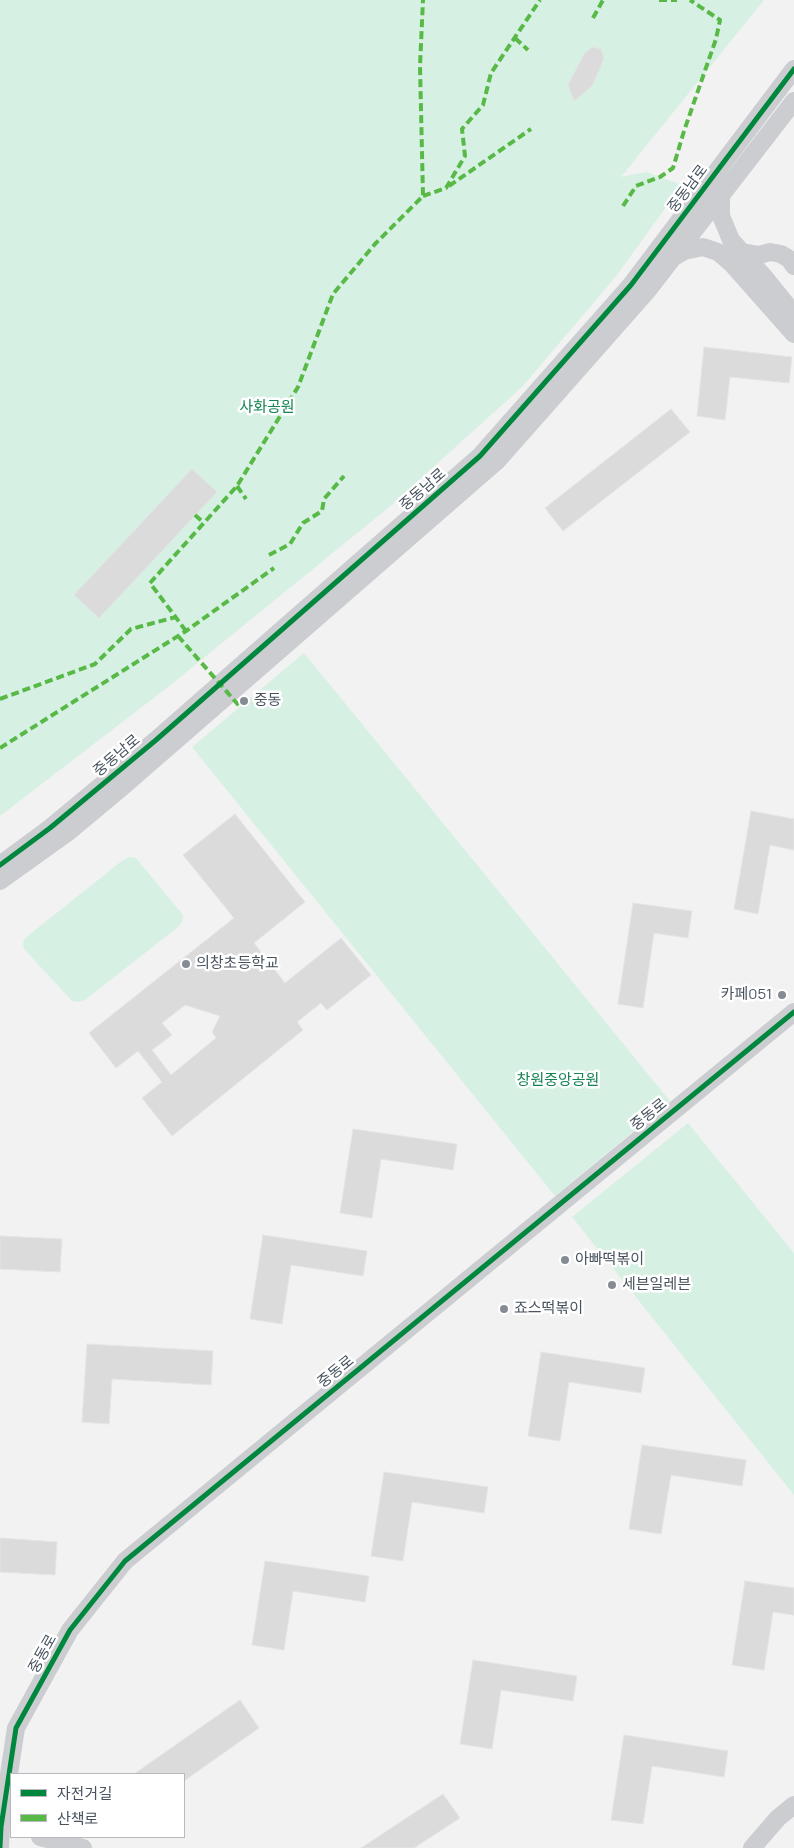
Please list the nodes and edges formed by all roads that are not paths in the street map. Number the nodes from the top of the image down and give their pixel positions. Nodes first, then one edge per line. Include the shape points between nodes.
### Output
1 (794, 69) edge
2 (794, 101) edge
3 (721, 196) junction
4 (742, 252) junction
5 (674, 257) junction
6 (794, 266) edge
7 (794, 291) edge
8 (792, 311) edge
9 (794, 334) edge
10 (0, 864) edge
11 (0, 881) edge
12 (794, 1012) edge
13 (11, 1773) edge
14 (10, 1778) edge
15 (794, 1805) edge
16 (4, 1827) edge
17 (44, 1838) edge
18 (0, 1847) edge
19 (83, 1848) edge
20 (752, 1848) edge

1 - 10 street, 중동남로 via 632,285 480,456 148,746 50,828
2 - 3 street, 중동남로
3 - 4 street via 724,226
3 - 5 street, 중동남로
4 - 6 street via 781,254
4 - 8 street
5 - 9 street via 703,247 718,252
5 - 11 street, 중동남로 via 497,460 101,805
7 - 8 street
12 - 13 street, 중동로 via 125,1561 70,1630 16,1728
14 - 16 street, 중동로
15 - 20 street
16 - 18 street, 중동로
17 - 19 street

